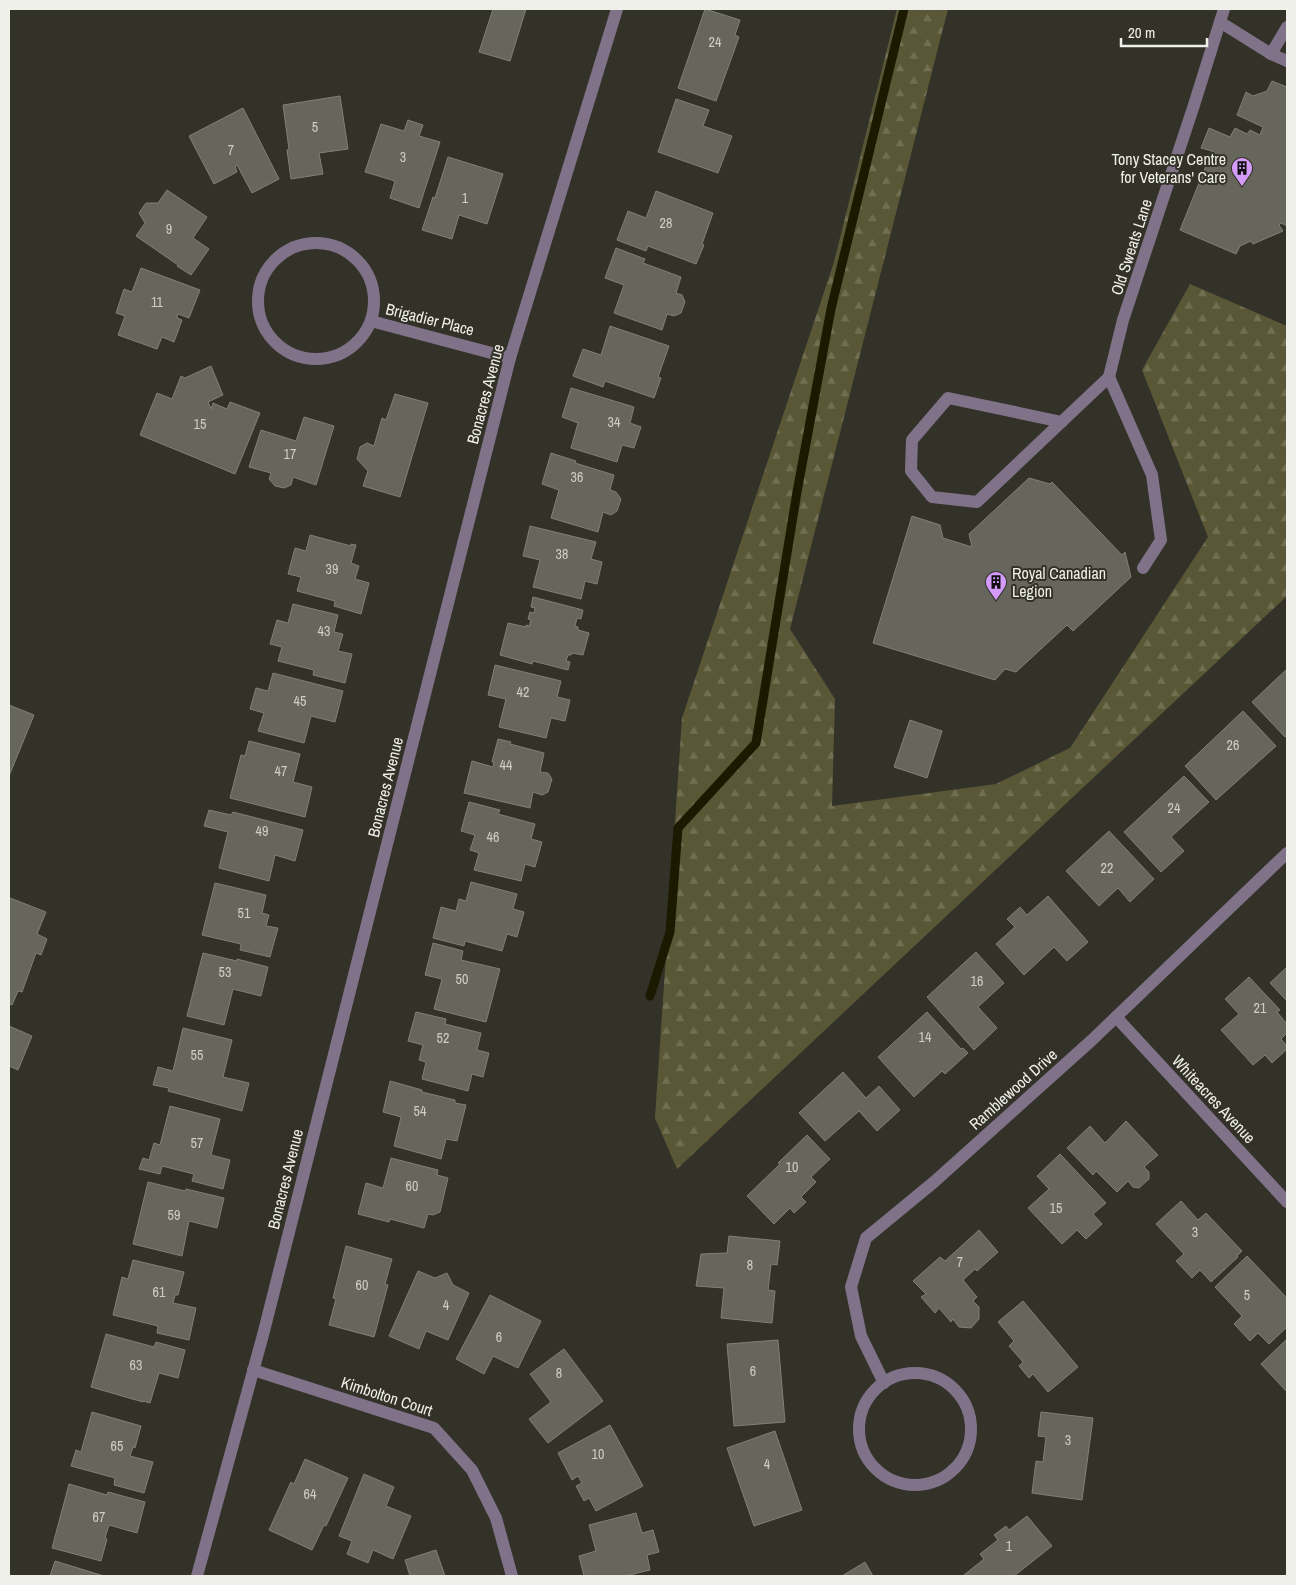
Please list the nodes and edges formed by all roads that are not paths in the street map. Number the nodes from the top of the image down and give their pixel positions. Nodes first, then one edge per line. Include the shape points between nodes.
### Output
1 (617, 9) edge
2 (1224, 9) edge
3 (1220, 22) junction
4 (1287, 27) edge
5 (1271, 54) junction
6 (1287, 61) edge
7 (371, 321) junction
8 (510, 358) junction
9 (1109, 378) junction
10 (1062, 422) junction
11 (1143, 568) dead end
12 (1287, 853) edge
13 (1116, 1018) junction
14 (1287, 1202) edge
15 (253, 1370) junction
16 (884, 1382) junction
17 (197, 1576) edge
18 (512, 1576) edge

1 - 8 street, Bonacres Avenue
2 - 3 street, Old Sweats Lane
3 - 5 street
3 - 9 street, Old Sweats Lane via 1123,320
4 - 5 street
5 - 6 street
7 - 7 street, Brigadier Place via 375,303 372,284 364,267 334,245 316,242 297,246 268,268 260,286 259,306 264,325 275,341 290,353 309,359 328,358 346,351 361,338
7 - 8 street, Brigadier Place
8 - 15 street, Bonacres Avenue
9 - 10 street
9 - 11 street via 1152,475 1161,540
10 - 10 street via 948,398 912,440 911,471 932,498 977,502
12 - 13 street, Ramblewood Drive
13 - 14 street, Whiteacres Avenue
13 - 16 street, Ramblewood Drive via 934,1182 866,1238 851,1286 861,1336
15 - 17 street, Bonacres Avenue
15 - 18 street, Kimbolton Court via 434,1428 472,1470 496,1518
16 - 16 street via 870,1396 862,1412 859,1431 863,1450 873,1466 887,1478 905,1485 924,1485 956,1469 966,1454 971,1436 971,1418 964,1401 952,1387 936,1377 918,1373 900,1375

